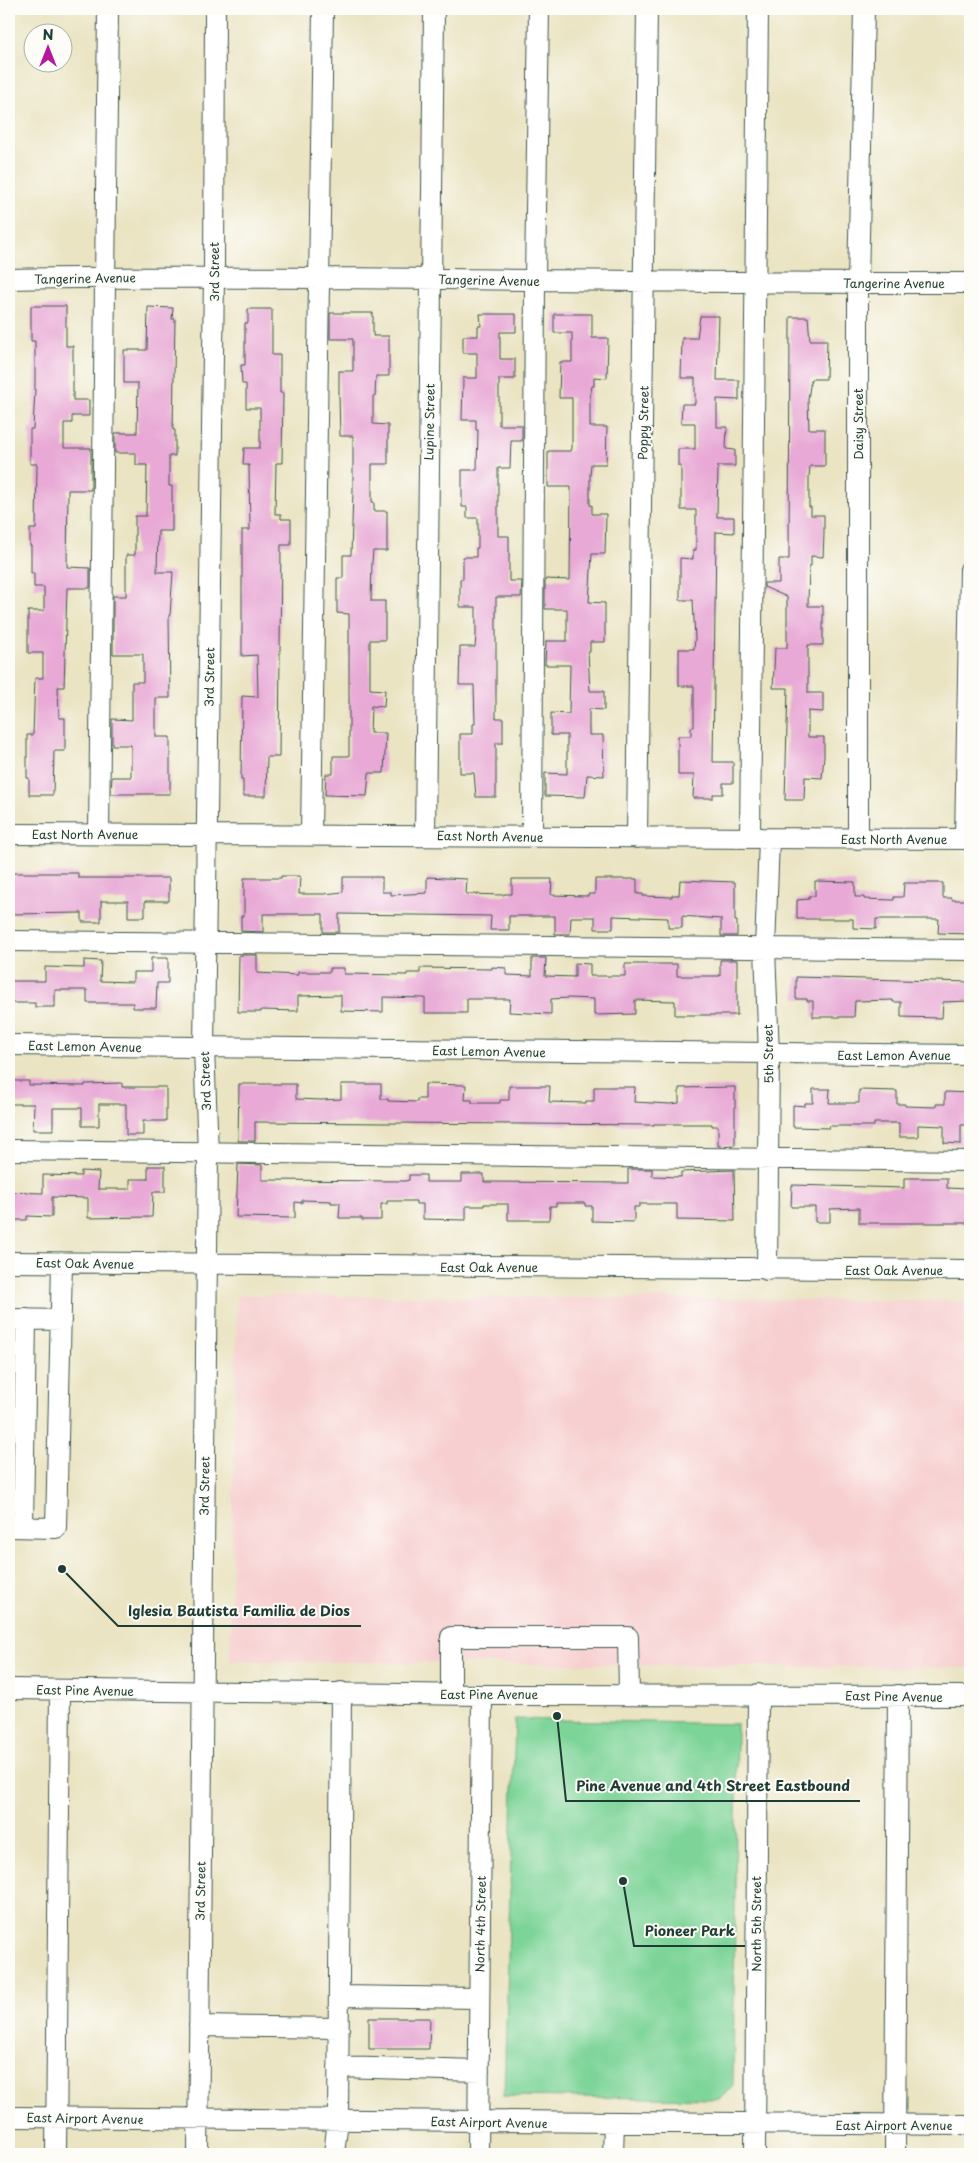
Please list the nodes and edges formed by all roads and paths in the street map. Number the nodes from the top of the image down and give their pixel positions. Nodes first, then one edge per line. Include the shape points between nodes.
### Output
1 (108, 9) edge
2 (215, 9) edge
3 (323, 9) edge
4 (434, 9) edge
5 (539, 9) edge
6 (647, 9) edge
7 (758, 9) edge
8 (864, 9) edge
9 (214, 276) junction
10 (106, 278) junction
11 (318, 278) junction
12 (9, 279) edge
13 (430, 279) junction
14 (535, 280) junction
15 (645, 282) junction
16 (755, 283) junction
17 (970, 283) edge
18 (858, 284) junction
19 (970, 570) edge
20 (9, 834) edge
21 (99, 834) junction
22 (207, 834) junction
23 (311, 835) junction
24 (425, 836) junction
25 (532, 837) junction
26 (637, 838) junction
27 (759, 838) junction
28 (858, 839) junction
29 (968, 839) edge
30 (9, 941) edge
31 (206, 944) junction
32 (766, 949) junction
33 (970, 950) edge
34 (9, 1045) edge
35 (204, 1048) junction
36 (769, 1054) junction
37 (970, 1055) edge
38 (9, 1150) edge
39 (208, 1153) junction
40 (768, 1158) junction
41 (970, 1161) edge
42 (9, 1262) edge
43 (62, 1262) junction
44 (207, 1265) junction
45 (767, 1270) junction
46 (970, 1270) edge
47 (17, 1319) edge
48 (60, 1320) junction
49 (16, 1527) edge
50 (9, 1690) edge
51 (60, 1690) junction
52 (202, 1692) junction
53 (341, 1692) junction
54 (451, 1694) junction
55 (629, 1694) junction
56 (758, 1694) junction
57 (482, 1695) junction
58 (898, 1695) junction
59 (970, 1696) edge
60 (339, 1996) junction
61 (479, 1998) junction
62 (199, 2026) junction
63 (339, 2028) junction
64 (338, 2067) junction
65 (479, 2071) junction
66 (9, 2117) edge
67 (56, 2117) junction
68 (198, 2119) junction
69 (338, 2120) junction
70 (478, 2122) junction
71 (614, 2123) junction
72 (755, 2123) junction
73 (896, 2125) junction
74 (970, 2125) edge
75 (56, 2154) edge
76 (198, 2154) edge
77 (334, 2154) edge
78 (478, 2154) edge
79 (613, 2154) edge
80 (755, 2154) edge
81 (895, 2154) edge

1 - 10 street
2 - 9 street, 3rd Street
3 - 11 street
4 - 13 street, Lupine Street
5 - 14 street
6 - 15 street, Poppy Street
7 - 16 street, 5th Street
8 - 18 street, Daisy Street
9 - 10 street, Tangerine Avenue
9 - 11 street, Tangerine Avenue
9 - 22 street, 3rd Street
10 - 12 street, Tangerine Avenue
10 - 21 street
11 - 13 street, Tangerine Avenue
11 - 23 street
13 - 14 street, Tangerine Avenue
13 - 24 street, Lupine Street
14 - 15 street, Tangerine Avenue
14 - 25 street
15 - 16 street, Tangerine Avenue
15 - 26 street, Poppy Street
16 - 18 street, Tangerine Avenue
16 - 27 street, 5th Street
17 - 18 street, Tangerine Avenue
18 - 28 street, Daisy Street
19 - 29 street
20 - 21 street, East North Avenue
21 - 22 street, East North Avenue
22 - 23 street, East North Avenue
22 - 31 street, 3rd Street
23 - 24 street, East North Avenue
24 - 25 street, East North Avenue
25 - 26 street, East North Avenue
26 - 27 street, East North Avenue
27 - 28 street, East North Avenue
27 - 32 street, 5th Street
28 - 29 street, East North Avenue
30 - 31 street
31 - 32 street
31 - 35 street, 3rd Street
32 - 33 street
32 - 36 street, 5th Street
34 - 35 street, East Lemon Avenue
35 - 36 street, East Lemon Avenue
35 - 39 street, 3rd Street
36 - 37 street, East Lemon Avenue
36 - 40 street, 5th Street
38 - 39 street
39 - 40 street
39 - 44 street, 3rd Street
40 - 41 street
40 - 45 street, 5th Street
42 - 43 street, East Oak Avenue
43 - 44 street, East Oak Avenue
43 - 48 street
44 - 45 street, East Oak Avenue
44 - 52 street, 3rd Street
45 - 46 street, East Oak Avenue
47 - 48 street
47 - 49 street
48 - 49 street via 56,1528
50 - 51 street, East Pine Avenue
51 - 52 street, East Pine Avenue
51 - 67 street
52 - 53 street, East Pine Avenue
52 - 62 street, 3rd Street
53 - 54 street, East Pine Avenue
53 - 60 street
54 - 55 street via 451,1637 628,1638
54 - 57 street, East Pine Avenue
55 - 56 street, East Pine Avenue
55 - 57 street, East Pine Avenue
56 - 58 street, East Pine Avenue
56 - 72 street, North 5th Street
57 - 61 street, North 4th Street
58 - 59 street, East Pine Avenue
58 - 73 street
60 - 61 street
60 - 63 street
61 - 65 street, North 4th Street
62 - 63 street
62 - 68 street, 3rd Street
63 - 64 street
64 - 65 street
64 - 69 street
65 - 70 street, North 4th Street
66 - 67 street, East Airport Avenue
67 - 68 street, East Airport Avenue
67 - 75 street
68 - 69 street, East Airport Avenue
68 - 76 street, 3rd Street
69 - 70 street, East Airport Avenue
69 - 77 street
70 - 71 street, East Airport Avenue
70 - 78 street, North 4th Street
71 - 72 street, East Airport Avenue
71 - 79 street
72 - 73 street, East Airport Avenue
72 - 80 street, North 5th Street
73 - 74 street, East Airport Avenue
73 - 81 street

